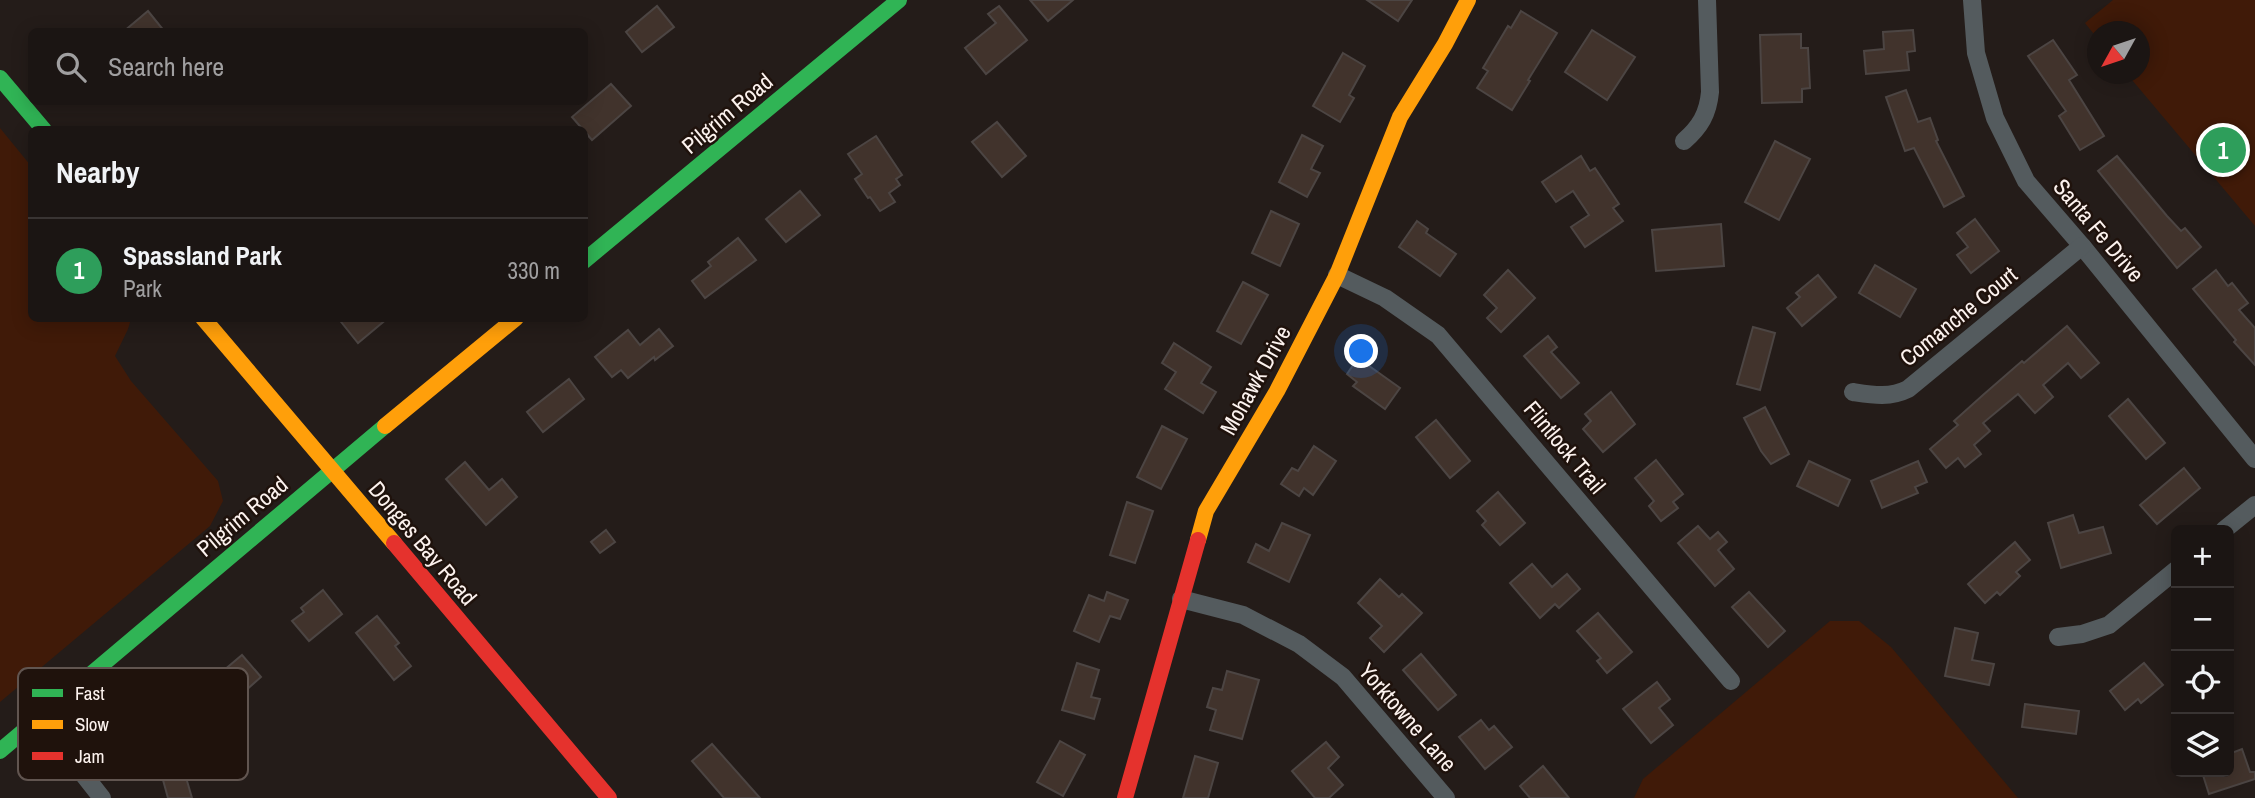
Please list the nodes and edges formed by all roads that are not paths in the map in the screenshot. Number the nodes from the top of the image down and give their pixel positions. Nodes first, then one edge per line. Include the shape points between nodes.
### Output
1 (899, 0) edge
2 (1468, 0) edge
3 (1707, 0) edge
4 (1972, 0) edge
5 (0, 78) edge
6 (41, 126) edge
7 (1684, 141) dead end
8 (2082, 246) junction
9 (588, 258) edge
10 (1337, 275) junction
11 (206, 322) edge
12 (511, 322) edge
13 (1853, 392) dead end
14 (2255, 459) edge
15 (332, 471) junction
16 (2255, 505) edge
17 (2230, 525) edge
18 (2171, 574) edge
19 (1181, 599) junction
20 (2058, 637) dead end
21 (98, 668) edge
22 (1731, 681) dead end
23 (18, 736) edge
24 (0, 751) edge
25 (88, 780) edge
26 (102, 798) edge
27 (608, 798) edge
28 (1125, 798) edge
29 (1446, 798) edge

1 - 9 street, Pilgrim Road
2 - 10 street, Mohawk Drive via 1400,117
3 - 7 street via 1709,104 1702,122
4 - 8 street, Santa Fe Drive via 1976,53 1994,118 2026,181
5 - 6 street
8 - 13 street, Comanche Court via 1908,389 1887,396
8 - 14 street, Santa Fe Drive
10 - 19 street, Mohawk Drive via 1206,511
10 - 22 street, Flintlock Trail via 1385,298 1438,335
11 - 15 street, Donges Bay Road
12 - 15 street, Pilgrim Road
15 - 21 street, Pilgrim Road
15 - 27 street, Donges Bay Road
16 - 17 street
18 - 20 street via 2109,625
19 - 28 street, Mohawk Drive
19 - 29 street, Yorktowne Lane via 1243,615 1298,644 1343,677
23 - 24 street, Pilgrim Road
25 - 26 street

